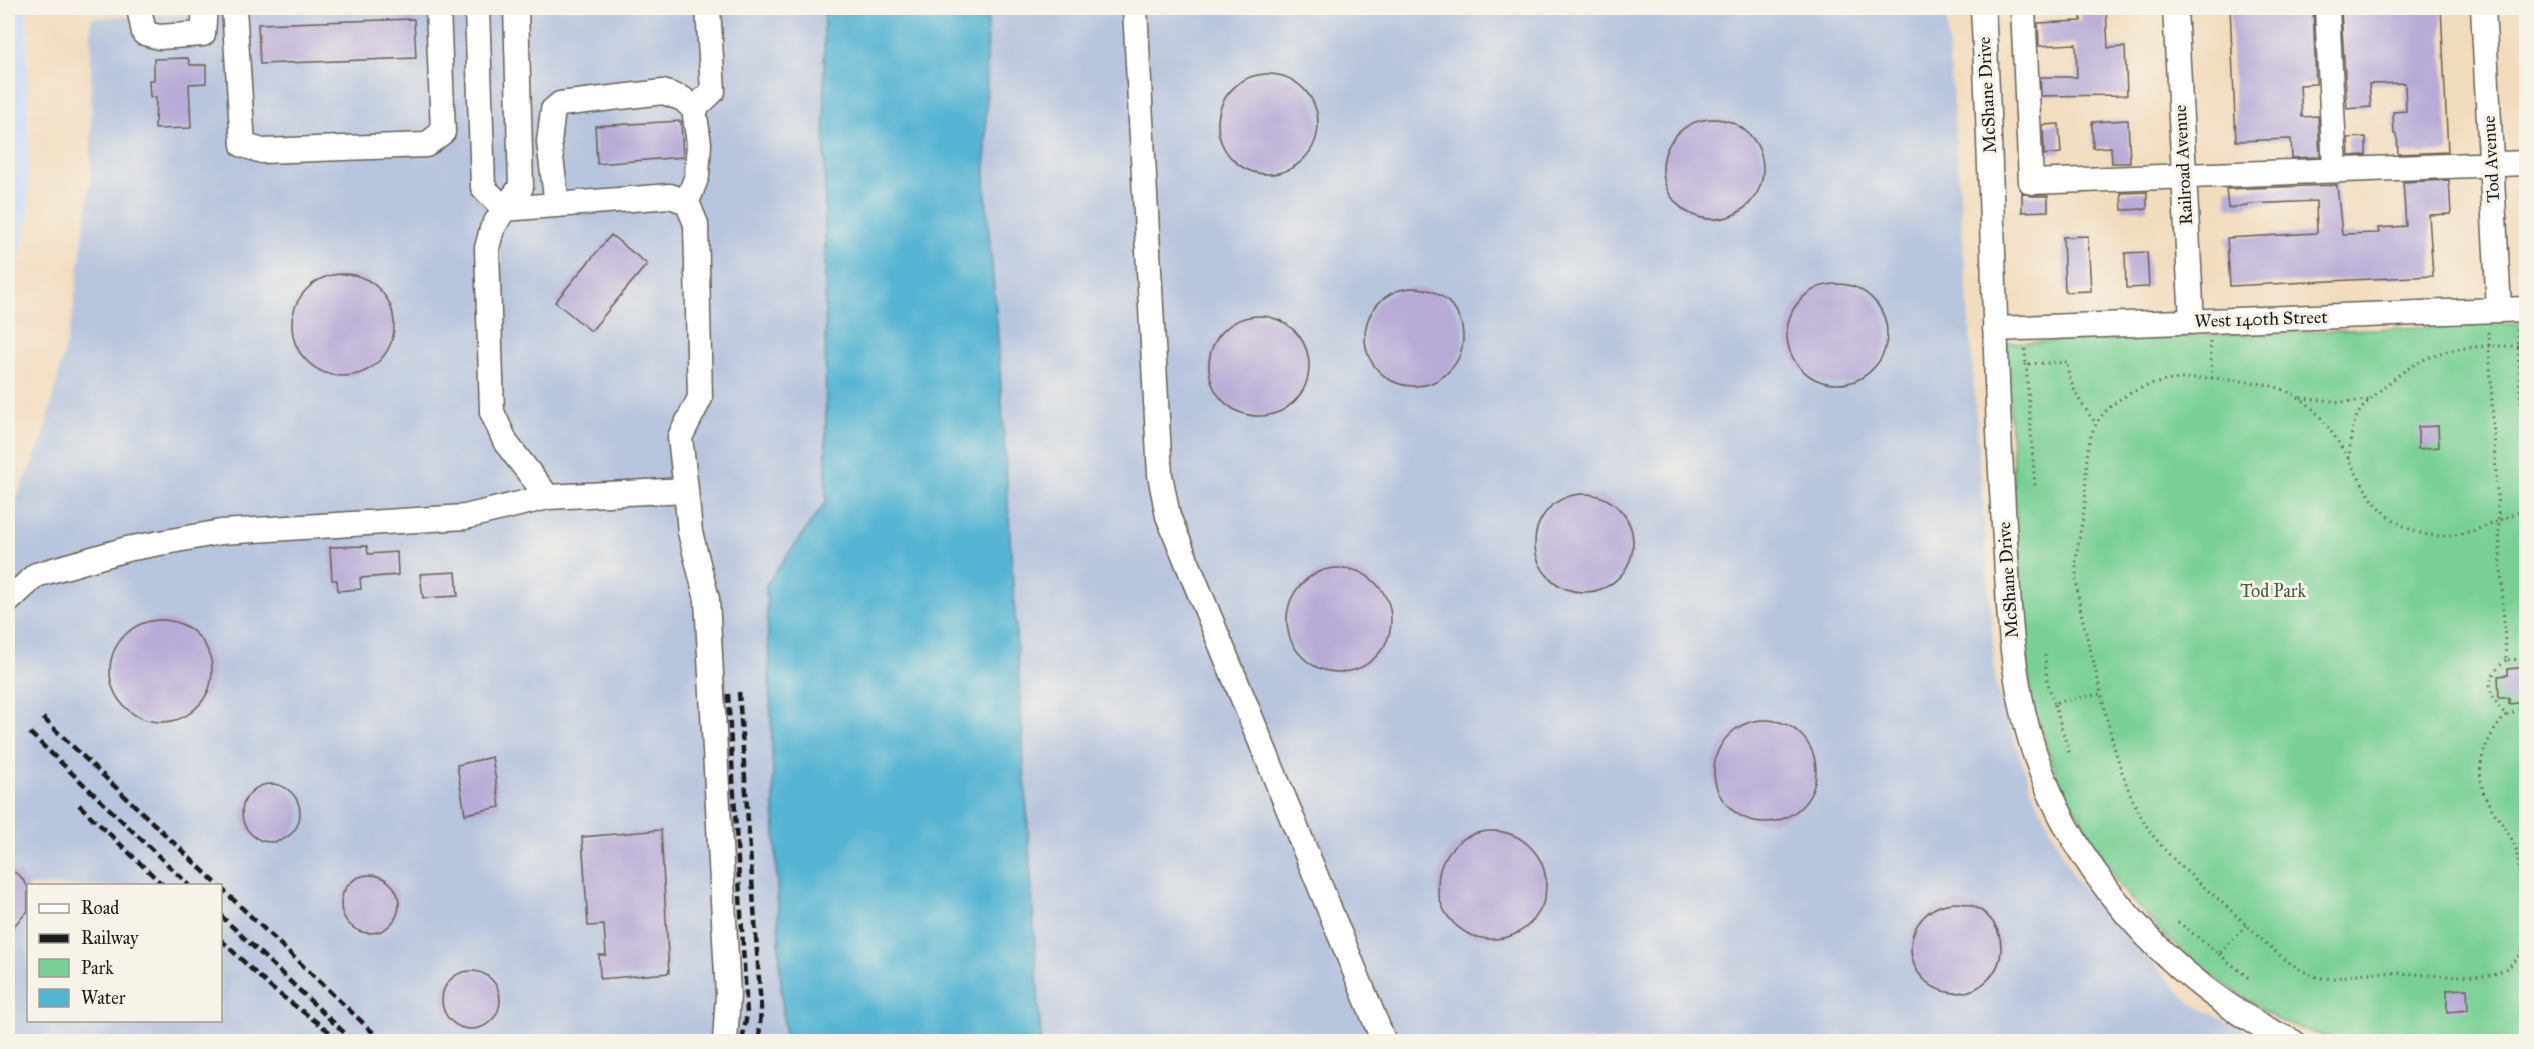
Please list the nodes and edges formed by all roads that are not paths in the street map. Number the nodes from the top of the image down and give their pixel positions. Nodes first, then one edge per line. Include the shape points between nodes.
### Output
1 (139, 8) edge
2 (205, 8) edge
3 (477, 8) edge
4 (516, 8) edge
5 (708, 8) edge
6 (1135, 8) edge
7 (1983, 8) edge
8 (2023, 8) edge
9 (2175, 8) edge
10 (2327, 8) edge
11 (2483, 8) edge
12 (439, 14) edge
13 (234, 18) edge
14 (694, 109) junction
15 (2526, 163) edge
16 (2491, 164) junction
17 (2335, 170) junction
18 (2184, 176) junction
19 (687, 202) junction
20 (557, 205) junction
21 (504, 209) junction
22 (2522, 318) edge
23 (2494, 319) junction
24 (2201, 321) junction
25 (1995, 329) junction
26 (686, 490) junction
27 (548, 497) junction
28 (8, 601) edge
29 (725, 1041) edge
30 (1384, 1041) edge
31 (2293, 1041) edge

1 - 2 street via 144,33 159,37 203,34
3 - 21 street via 483,187
4 - 21 street via 521,186
5 - 14 street via 713,91
6 - 30 street via 1160,475 1167,516
7 - 25 street, McShane Drive
8 - 18 street via 2031,182
9 - 18 street, Railroad Avenue
10 - 17 street
11 - 16 street, Tod Avenue
12 - 13 street via 443,132 426,145 262,151 243,145
14 - 19 street via 699,143 697,176
14 - 20 street via 683,99 663,92 560,104 553,110 549,142
15 - 16 street
16 - 17 street
16 - 23 street, Tod Avenue
17 - 18 street
18 - 24 street, Railroad Avenue
19 - 20 street via 670,196
19 - 26 street via 696,224 700,398 680,437
20 - 21 street
21 - 27 street via 492,228 487,248 492,411 506,443
22 - 23 street, West 140th Street
23 - 24 street, West 140th Street
24 - 25 street, West 140th Street
25 - 31 street, McShane Drive via 2010,629 2020,699 2037,761 2069,828 2130,918 2184,973 2213,996
26 - 27 street
26 - 29 street via 690,532 707,599 728,994
27 - 28 street via 465,518 221,532 127,549 36,575

